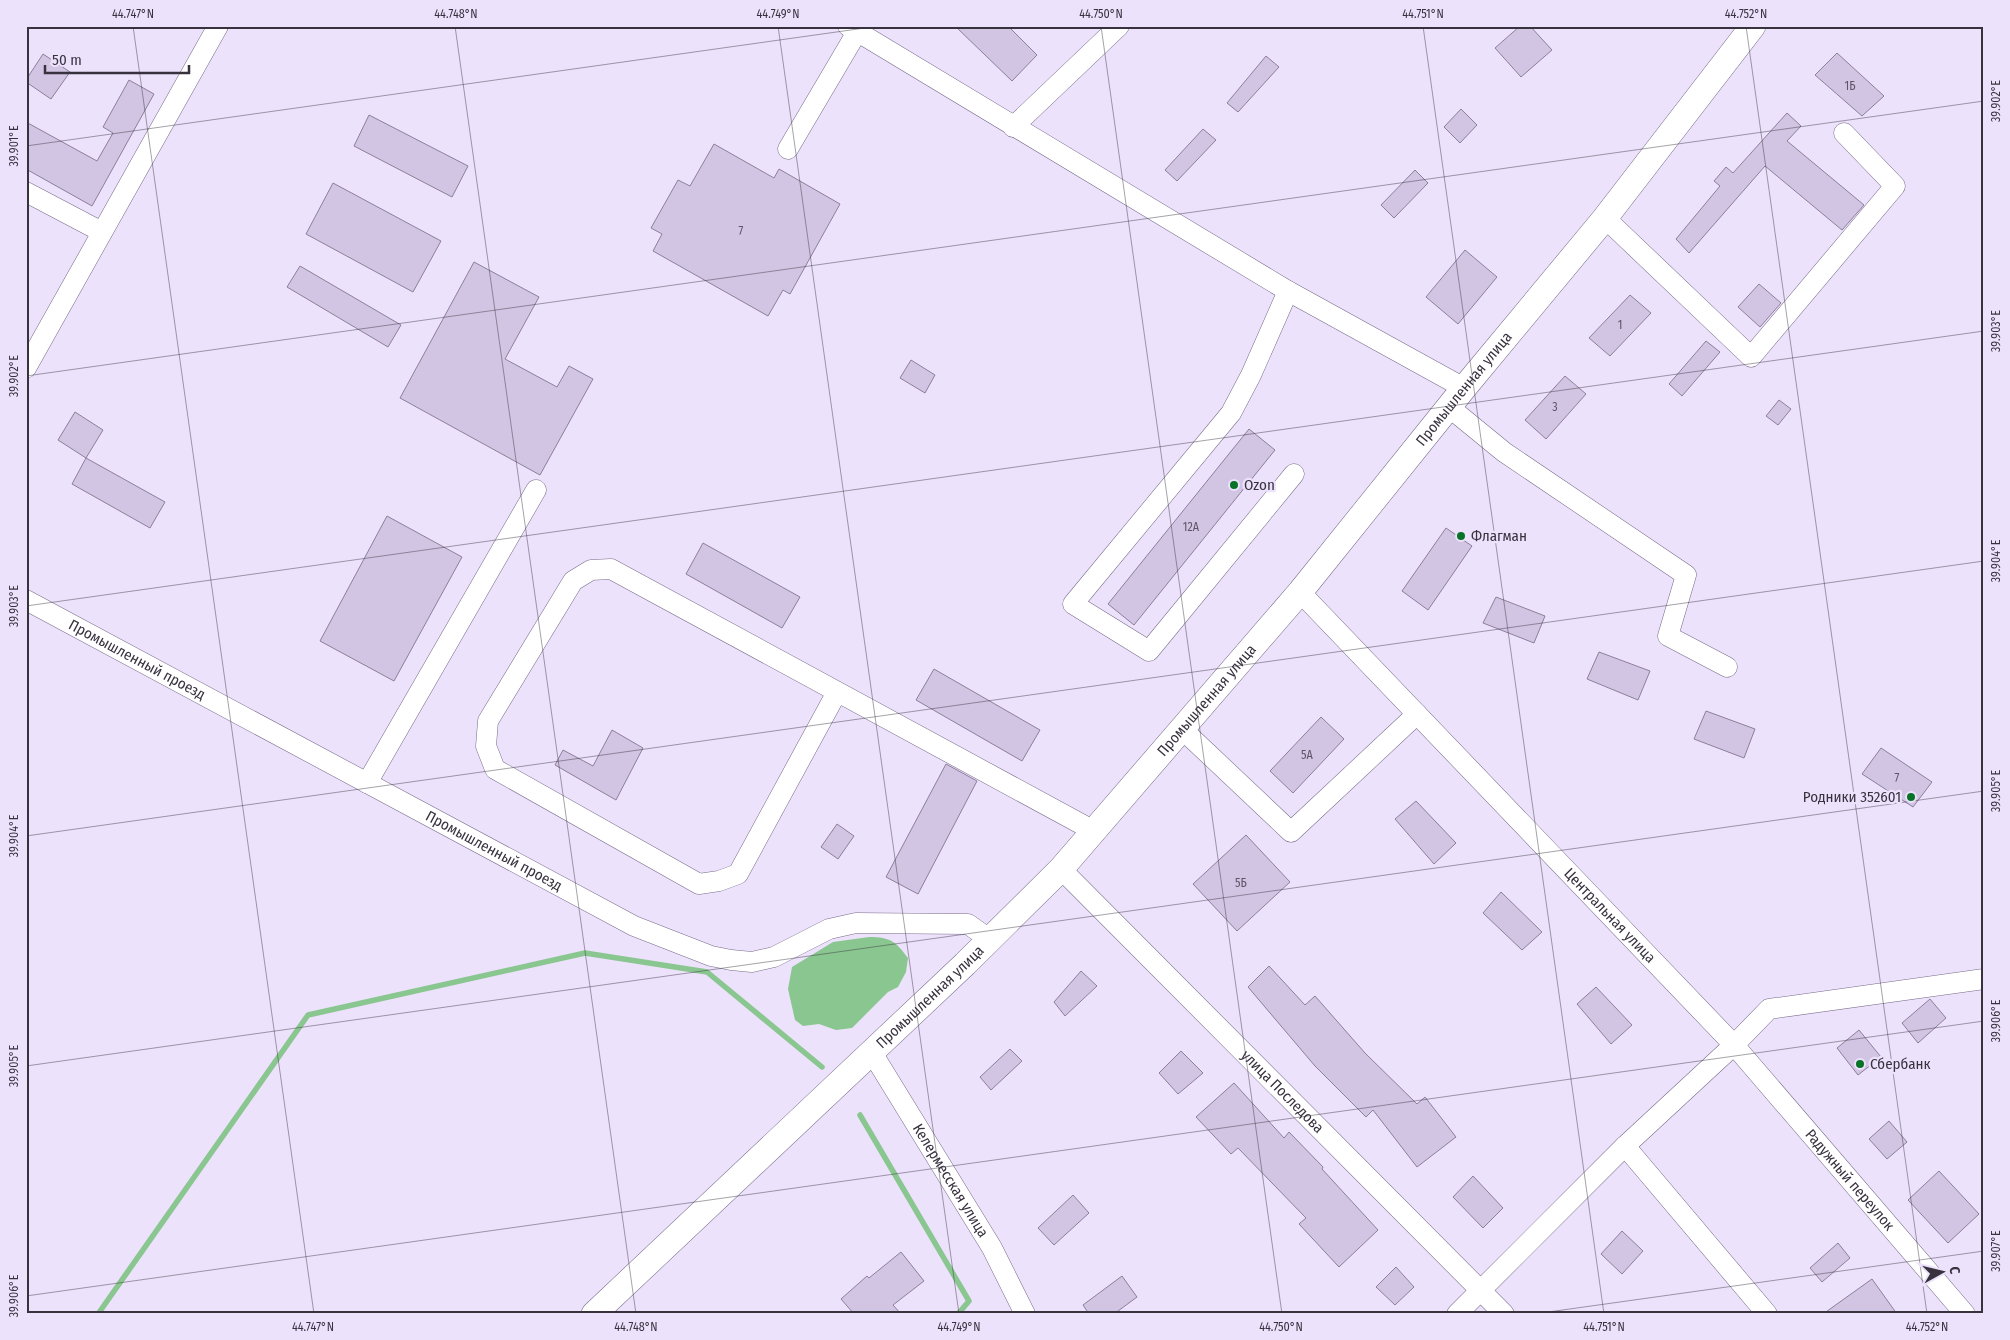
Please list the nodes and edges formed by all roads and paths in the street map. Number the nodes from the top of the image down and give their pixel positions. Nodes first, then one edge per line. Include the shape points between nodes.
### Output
1 (218, 26) edge
2 (1119, 26) edge
3 (1753, 26) edge
4 (852, 29) edge
5 (1013, 127) junction
6 (1844, 133) dead end
7 (788, 149) dead end
8 (26, 192) edge
9 (1605, 218) junction
10 (102, 232) junction
11 (1288, 291) junction
12 (26, 368) edge
13 (1457, 397) junction
14 (1294, 474) dead end
15 (536, 490) dead end
16 (1300, 592) junction
17 (26, 600) edge
18 (1727, 667) dead end
19 (837, 692) junction
20 (1417, 714) junction
21 (1182, 729) junction
22 (367, 783) junction
23 (1094, 831) junction
24 (1061, 869) junction
25 (989, 939) junction
26 (1984, 979) edge
27 (1734, 1045) junction
28 (871, 1051) junction
29 (1626, 1146) junction
30 (1480, 1290) junction
31 (594, 1314) edge
32 (1025, 1314) edge
33 (1457, 1314) edge
34 (1504, 1314) edge
35 (1768, 1314) edge
36 (1965, 1314) edge

1 - 10 street
2 - 5 street
3 - 9 main road, Промышленная улица
4 - 5 street
4 - 7 street
5 - 11 street
6 - 9 street via 1895,186 1751,357
8 - 10 street
9 - 13 main road, Промышленная улица
10 - 12 street
11 - 13 street
11 - 14 street via 1231,413 1073,604 1149,651
13 - 16 main road, Промышленная улица
13 - 18 street via 1504,452 1686,575 1668,636
15 - 22 street
16 - 20 street, Центральная улица
16 - 21 main road, Промышленная улица
17 - 22 street, Промышленный проезд
19 - 19 street via 611,569 591,570 573,581 488,721 486,746 495,769 700,884 738,874
19 - 23 street
20 - 21 street via 1291,832
20 - 27 street, Центральная улица
21 - 23 main road, Промышленная улица
22 - 25 street, Промышленный проезд via 634,926 711,956 752,962 774,957 829,929 856,924 968,924
23 - 24 main road, Промышленная улица
24 - 25 main road, Промышленная улица
24 - 30 street, улица Последова
25 - 28 main road, Промышленная улица
26 - 27 street via 1769,1009
27 - 29 street
27 - 36 street, Радужный переулок
28 - 31 main road, Промышленная улица
28 - 32 street, Келермесская улица via 992,1248
29 - 30 street
29 - 35 street
30 - 33 street
30 - 34 street, улица Последова

